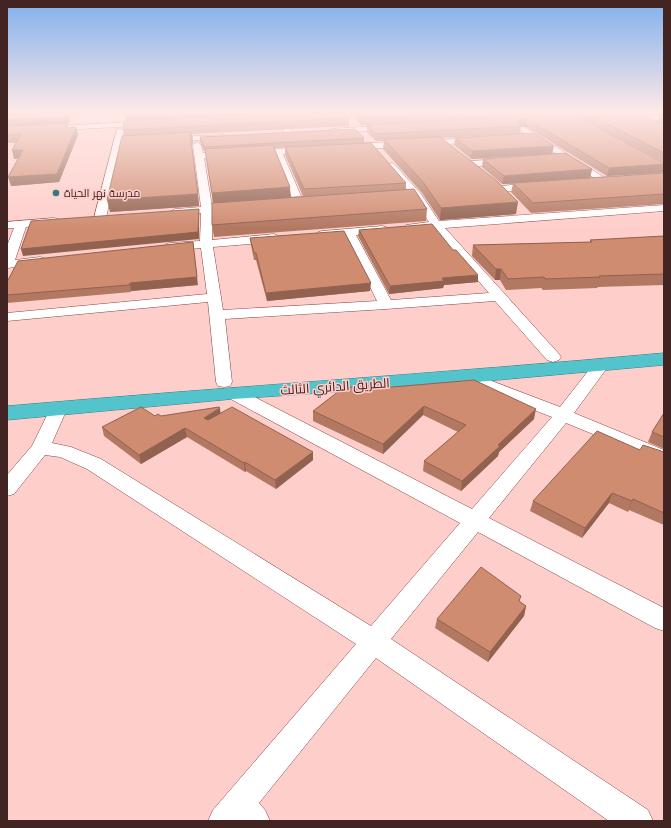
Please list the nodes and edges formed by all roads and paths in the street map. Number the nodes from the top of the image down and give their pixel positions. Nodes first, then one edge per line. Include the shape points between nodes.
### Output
1 (117, 152) edge
2 (199, 152) edge
3 (278, 152) junction
4 (285, 152) edge
5 (378, 152) edge
6 (556, 152) edge
7 (200, 156) junction
8 (552, 158) edge
9 (566, 158) junction
10 (514, 161) edge
11 (482, 174) edge
12 (590, 182) edge
13 (545, 186) edge
14 (402, 196) edge
15 (418, 196) junction
16 (511, 200) edge
17 (284, 204) edge
18 (245, 207) edge
19 (207, 210) junction
20 (661, 210) edge
21 (161, 213) edge
22 (100, 218) edge
23 (69, 220) edge
24 (21, 224) junction
25 (7, 225) edge
26 (436, 225) junction
27 (350, 232) junction
28 (310, 235) edge
29 (286, 237) edge
30 (206, 243) junction
31 (160, 248) edge
32 (53, 260) edge
33 (7, 263) edge
34 (500, 296) junction
35 (214, 297) junction
36 (386, 305) junction
37 (217, 315) junction
38 (7, 317) edge
39 (664, 349) edge
40 (553, 357) junction
41 (664, 359) edge
42 (602, 364) junction
43 (465, 377) junction
44 (228, 387) junction
45 (7, 399) edge
46 (58, 409) junction
47 (7, 413) edge
48 (563, 415) junction
49 (40, 448) junction
50 (664, 457) edge
51 (7, 488) edge
52 (475, 520) junction
53 (664, 620) edge
54 (374, 642) junction
55 (238, 816) edge
56 (636, 821) edge

1 - 22 street
2 - 7 street
3 - 4 street
3 - 7 street
3 - 17 street via 303,202
5 - 15 street
6 - 9 street
7 - 19 street
8 - 9 street
9 - 12 street via 609,181
10 - 11 street via 467,162
13 - 16 street via 497,186
14 - 15 street
15 - 26 street
18 - 19 street
19 - 21 street
19 - 30 street
20 - 26 street via 524,214
23 - 24 street
24 - 25 street
24 - 33 street
26 - 27 street
26 - 34 street
27 - 28 street
27 - 36 street
29 - 30 street
30 - 31 street
30 - 35 street
32 - 33 street
34 - 36 street
34 - 40 street
35 - 37 street
35 - 38 street
36 - 37 street
37 - 44 street
39 - 40 highway, الطريق الدائري الثالث
40 - 44 highway, الطريق الدائري الثالث
41 - 42 highway, الطريق الدائري الثالث
42 - 43 highway, الطريق الدائري الثالث
42 - 48 street
43 - 44 highway, الطريق الدائري الثالث
43 - 48 street
44 - 45 highway, الطريق الدائري الثالث
44 - 46 highway, الطريق الدائري الثالث
44 - 52 street
46 - 47 highway, الطريق الدائري الثالث
46 - 49 street
48 - 50 street
48 - 52 street
49 - 51 street
49 - 54 street via 64,451 94,464
52 - 53 street
52 - 54 street
54 - 55 street
54 - 56 street

